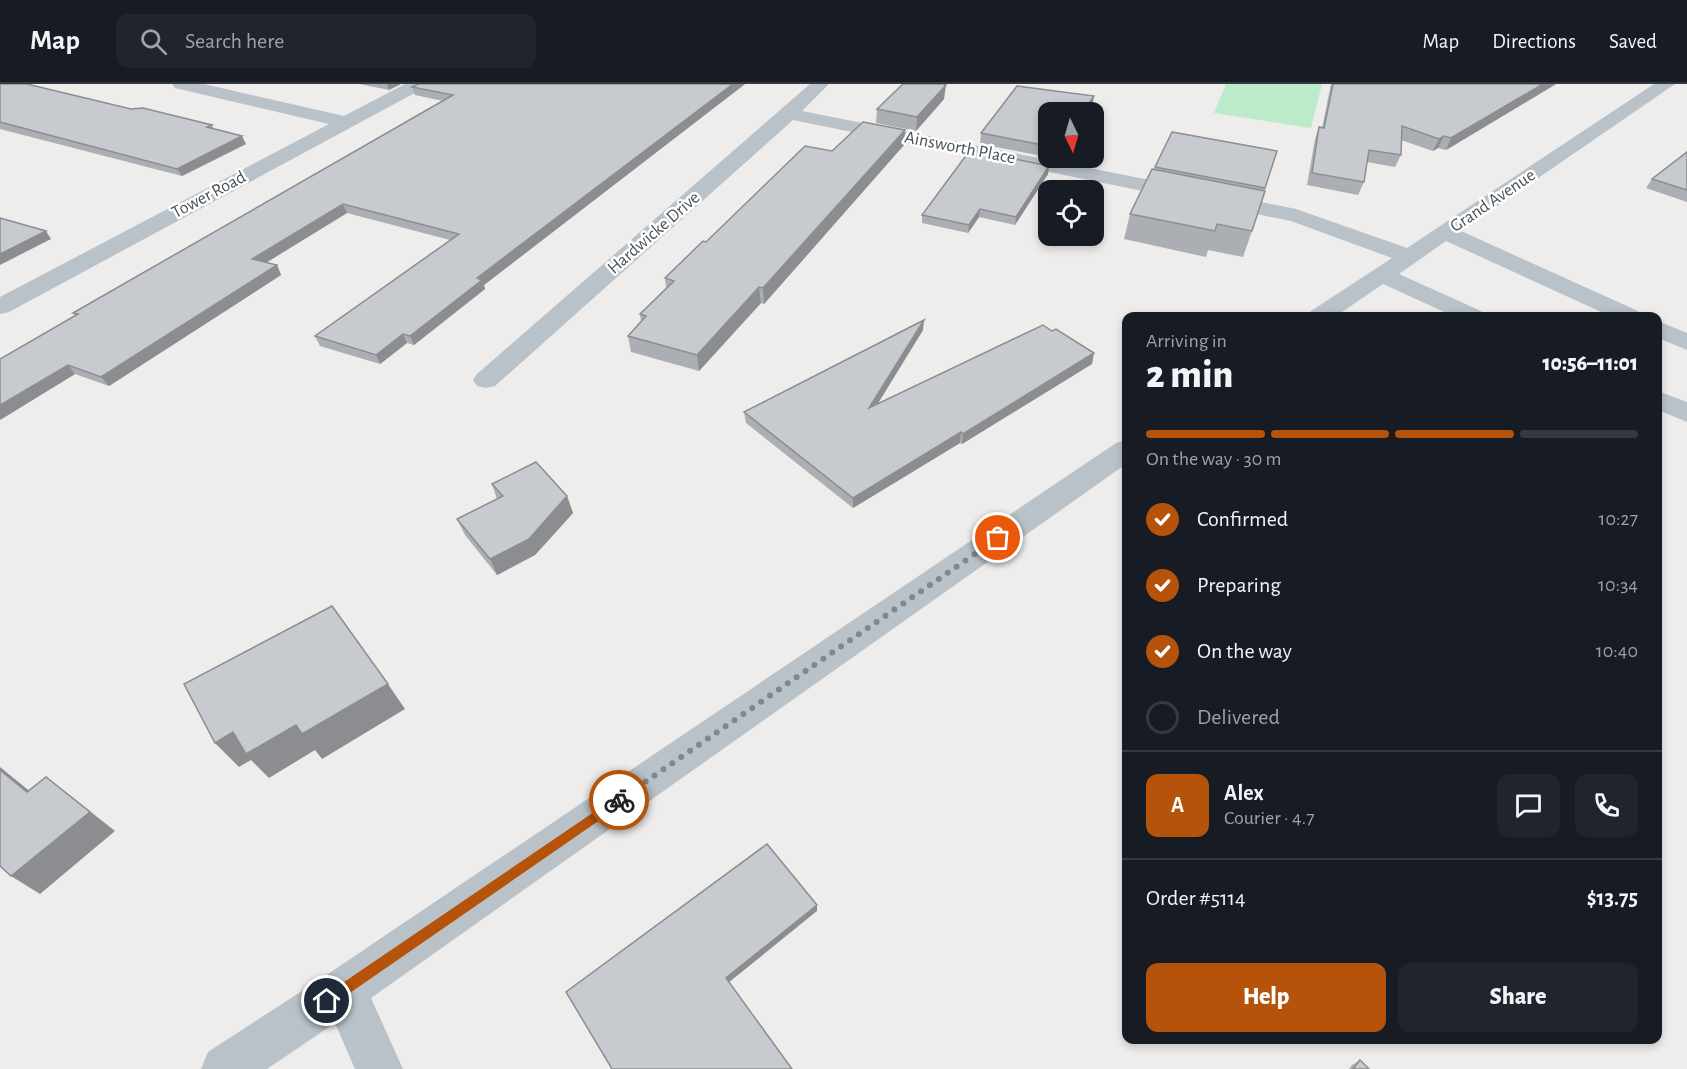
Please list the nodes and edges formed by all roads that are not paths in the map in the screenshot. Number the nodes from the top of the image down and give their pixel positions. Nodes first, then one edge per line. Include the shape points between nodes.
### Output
1 (181, 84) edge
2 (418, 84) edge
3 (820, 84) edge
4 (1672, 85) edge
5 (789, 114) junction
6 (346, 122) junction
7 (1446, 233) junction
8 (1409, 256) junction
9 (1384, 276) junction
10 (0, 307) edge
11 (1326, 312) edge
12 (1463, 312) edge
13 (1620, 312) edge
14 (1662, 331) edge
15 (1687, 342) edge
16 (486, 380) dead end
17 (1662, 402) edge
18 (1687, 413) edge
19 (1122, 453) edge
20 (344, 990) junction
21 (225, 1069) edge
22 (379, 1069) edge

1 - 6 street
2 - 6 street, Tower Road
3 - 5 street, Hardwicke Drive
4 - 7 street, Grand Avenue
5 - 8 street, Ainsworth Place via 1296,216
5 - 16 street, Hardwicke Drive
6 - 10 street, Tower Road
7 - 8 street, Grand Avenue
7 - 13 street
8 - 9 street, Grand Avenue
9 - 11 street, Grand Avenue
9 - 12 street
14 - 15 street
17 - 18 street
19 - 20 street
20 - 21 street
20 - 22 street

